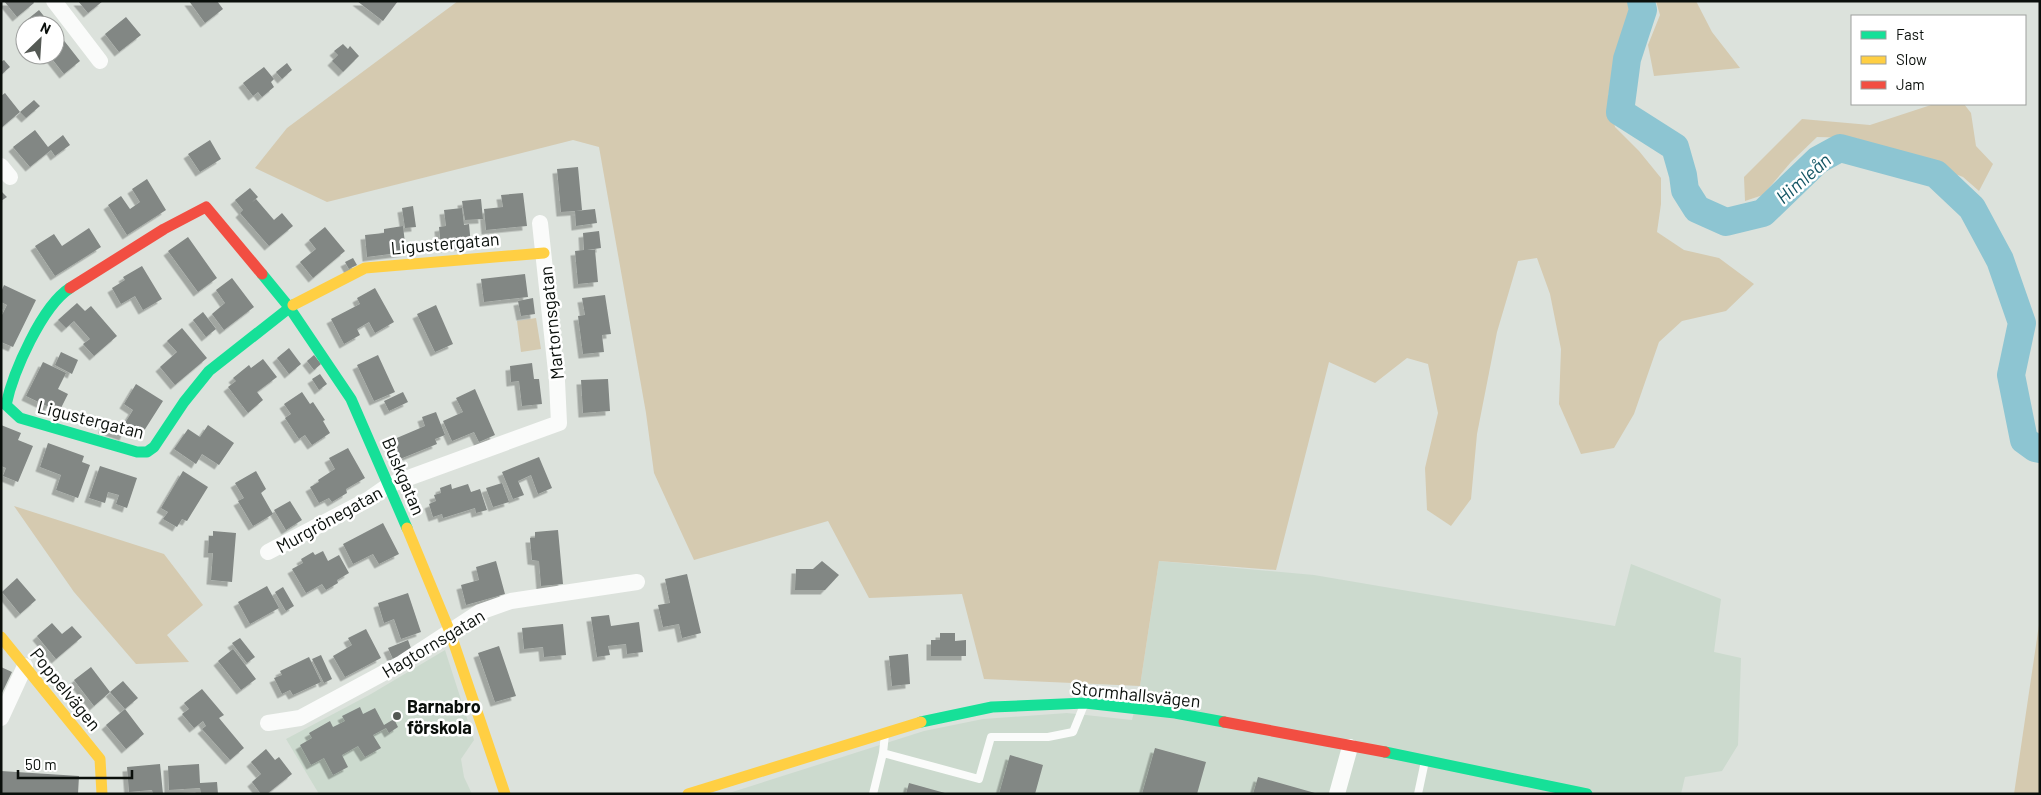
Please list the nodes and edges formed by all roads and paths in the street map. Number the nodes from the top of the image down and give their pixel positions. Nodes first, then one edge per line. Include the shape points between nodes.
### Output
1 (54, 1) edge
2 (100, 61) dead end
3 (206, 208) joint
4 (540, 223) dead end
5 (544, 252) junction
6 (289, 307) junction
7 (559, 423) joint
8 (390, 485) junction
9 (268, 552) dead end
10 (637, 582) dead end
11 (450, 632) junction
12 (1, 637) edge
13 (25, 666) junction
14 (1085, 703) junction
15 (1, 718) edge
16 (268, 723) dead end
17 (885, 732) junction
18 (1350, 747) junction
19 (883, 753) junction
20 (1425, 760) junction
21 (1538, 789) edge
22 (102, 794) edge
23 (505, 794) edge
24 (688, 794) edge
25 (873, 794) edge
26 (1337, 794) edge
27 (1418, 794) edge
28 (1587, 794) edge

1 - 2 street
3 - 6 street, Buskgatan
3 - 6 street, Ligustergatan via 164,229 59,295 37,328 10,386 6,405 20,418 137,452 147,452 154,447 209,371
4 - 5 street, Martornsgatan
5 - 6 street, Ligustergatan via 365,268
5 - 7 street, Martornsgatan
6 - 8 street, Buskgatan via 351,399
7 - 8 street, Murgrönegatan
8 - 9 street, Murgrönegatan
8 - 11 street, Buskgatan
10 - 11 street, Hagtornsgatan via 511,601 480,612
11 - 16 street, Hagtornsgatan via 402,663 300,718
11 - 23 street, Buskgatan
12 - 13 street, Poppelvägen
13 - 15 street
13 - 22 street, Poppelvägen via 100,759
14 - 17 street, Stormhallsvägen via 992,707
14 - 18 street, Stormhallsvägen via 1175,713
14 - 19 lane via 1073,732 1048,737 990,737 979,779
17 - 19 lane
17 - 24 street, Stormhallsvägen
18 - 20 street, Stormhallsvägen
18 - 26 street
19 - 25 lane
20 - 21 street, Stormhallsvägen
20 - 27 lane
21 - 28 street, Stormhallsvägen

